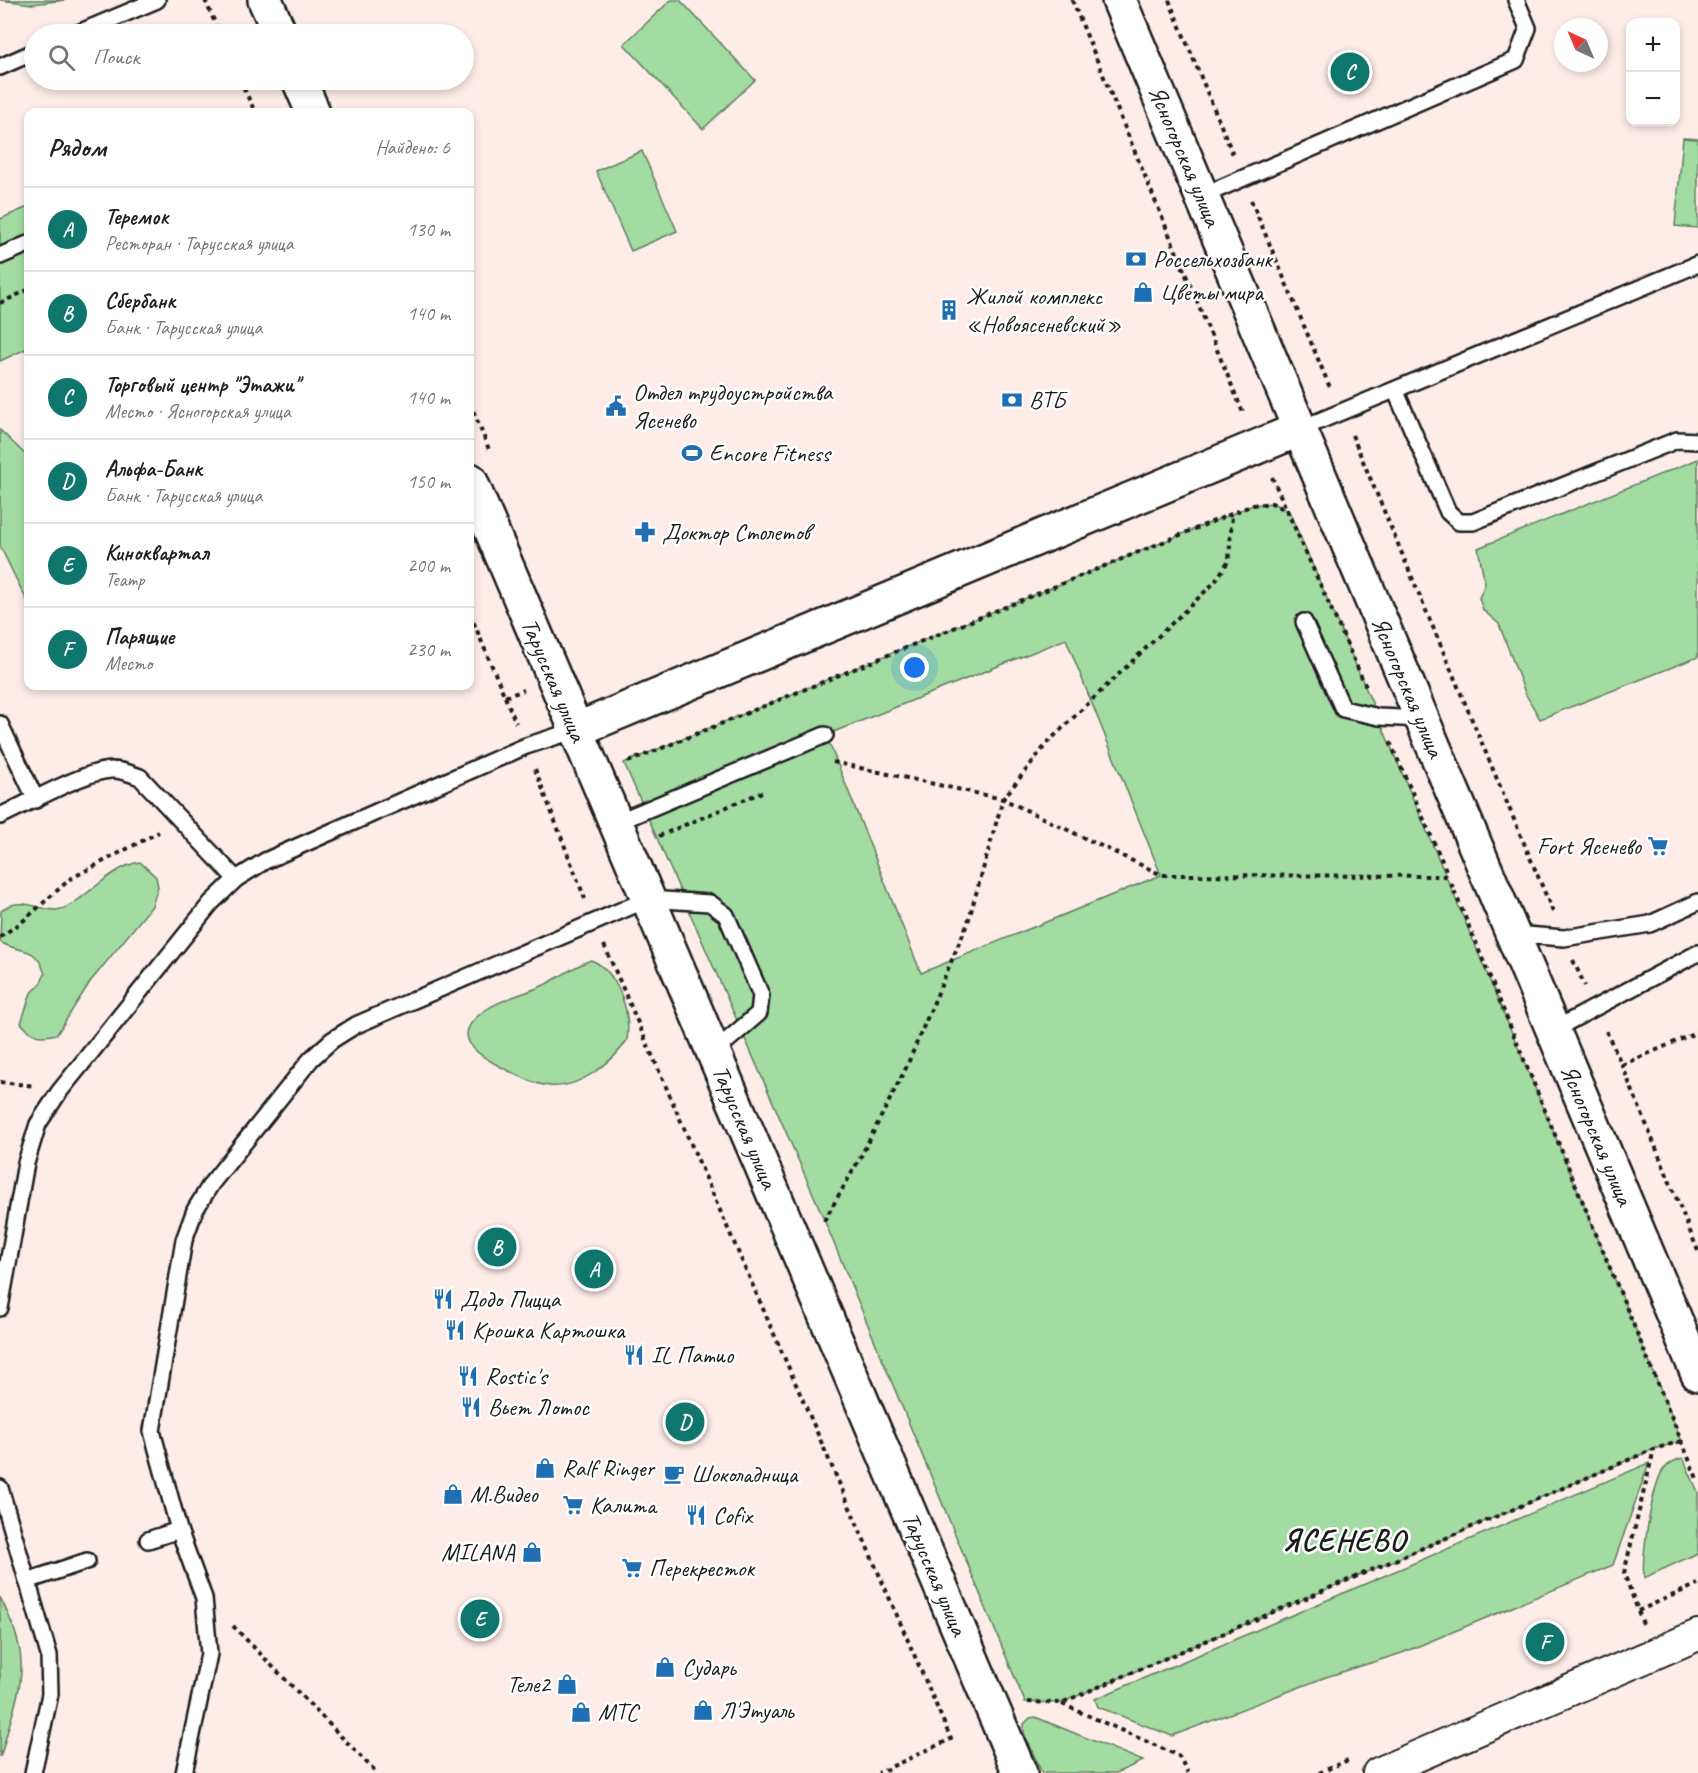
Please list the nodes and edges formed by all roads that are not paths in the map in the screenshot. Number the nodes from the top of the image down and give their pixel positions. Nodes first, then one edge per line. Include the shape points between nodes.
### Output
1 (157, 0) edge
2 (265, 0) edge
3 (1119, 0) edge
4 (1516, 0) edge
5 (100, 24) edge
6 (276, 24) edge
7 (24, 56) edge
8 (0, 67) edge
9 (303, 90) edge
10 (311, 108) edge
11 (1202, 196) junction
12 (24, 246) edge
13 (0, 256) edge
14 (1698, 264) edge
15 (1396, 392) junction
16 (1300, 429) junction
17 (1698, 441) edge
18 (474, 489) edge
19 (1304, 622) dead end
20 (1422, 719) junction
21 (0, 724) edge
22 (576, 730) junction
23 (825, 735) dead end
24 (36, 800) junction
25 (0, 816) edge
26 (615, 823) junction
27 (236, 879) junction
28 (648, 899) junction
29 (1698, 902) edge
30 (1512, 934) junction
31 (1698, 953) edge
32 (1553, 1030) junction
33 (713, 1053) junction
34 (0, 1308) edge
35 (1698, 1374) edge
36 (0, 1488) edge
37 (179, 1530) junction
38 (148, 1540) dead end
39 (87, 1561) dead end
40 (27, 1581) junction
41 (1698, 1635) edge
42 (33, 1773) edge
43 (184, 1773) edge
44 (1020, 1773) edge
45 (1378, 1773) edge

1 - 5 lane
2 - 6 main road
3 - 11 main road, Ясногорская улица
4 - 11 lane via 1528,28 1516,60
7 - 8 lane
9 - 10 main road
11 - 16 main road, Ясногорская улица
12 - 13 lane
14 - 15 lane
15 - 16 lane
15 - 17 lane via 1448,512 1459,522 1473,522 1677,440
16 - 20 main road, Ясногорская улица
16 - 22 main road
18 - 22 main road, Тарусская улица
19 - 20 lane via 1343,710
20 - 30 main road, Ясногорская улица
21 - 24 lane
22 - 26 main road, Тарусская улица
22 - 27 lane via 526,746 265,861
23 - 26 lane
24 - 25 lane
24 - 27 lane via 112,770 140,777
26 - 28 main road, Тарусская улица
27 - 34 lane via 211,903 58,1092 38,1124 26,1163
28 - 33 main road, Тарусская улица
28 - 33 lane via 710,903 726,915 761,995 759,1012
28 - 37 lane via 356,1025 332,1040 311,1059 211,1184 195,1210 184,1240 152,1431
29 - 30 lane via 1650,924 1564,938
30 - 32 main road, Ясногорская улица
31 - 32 lane
32 - 35 main road, Ясногорская улица
33 - 44 main road, Тарусская улица
36 - 40 lane
37 - 38 lane
37 - 43 lane via 204,1598 209,1654
39 - 40 lane
40 - 42 lane via 49,1655 50,1694
41 - 45 street

